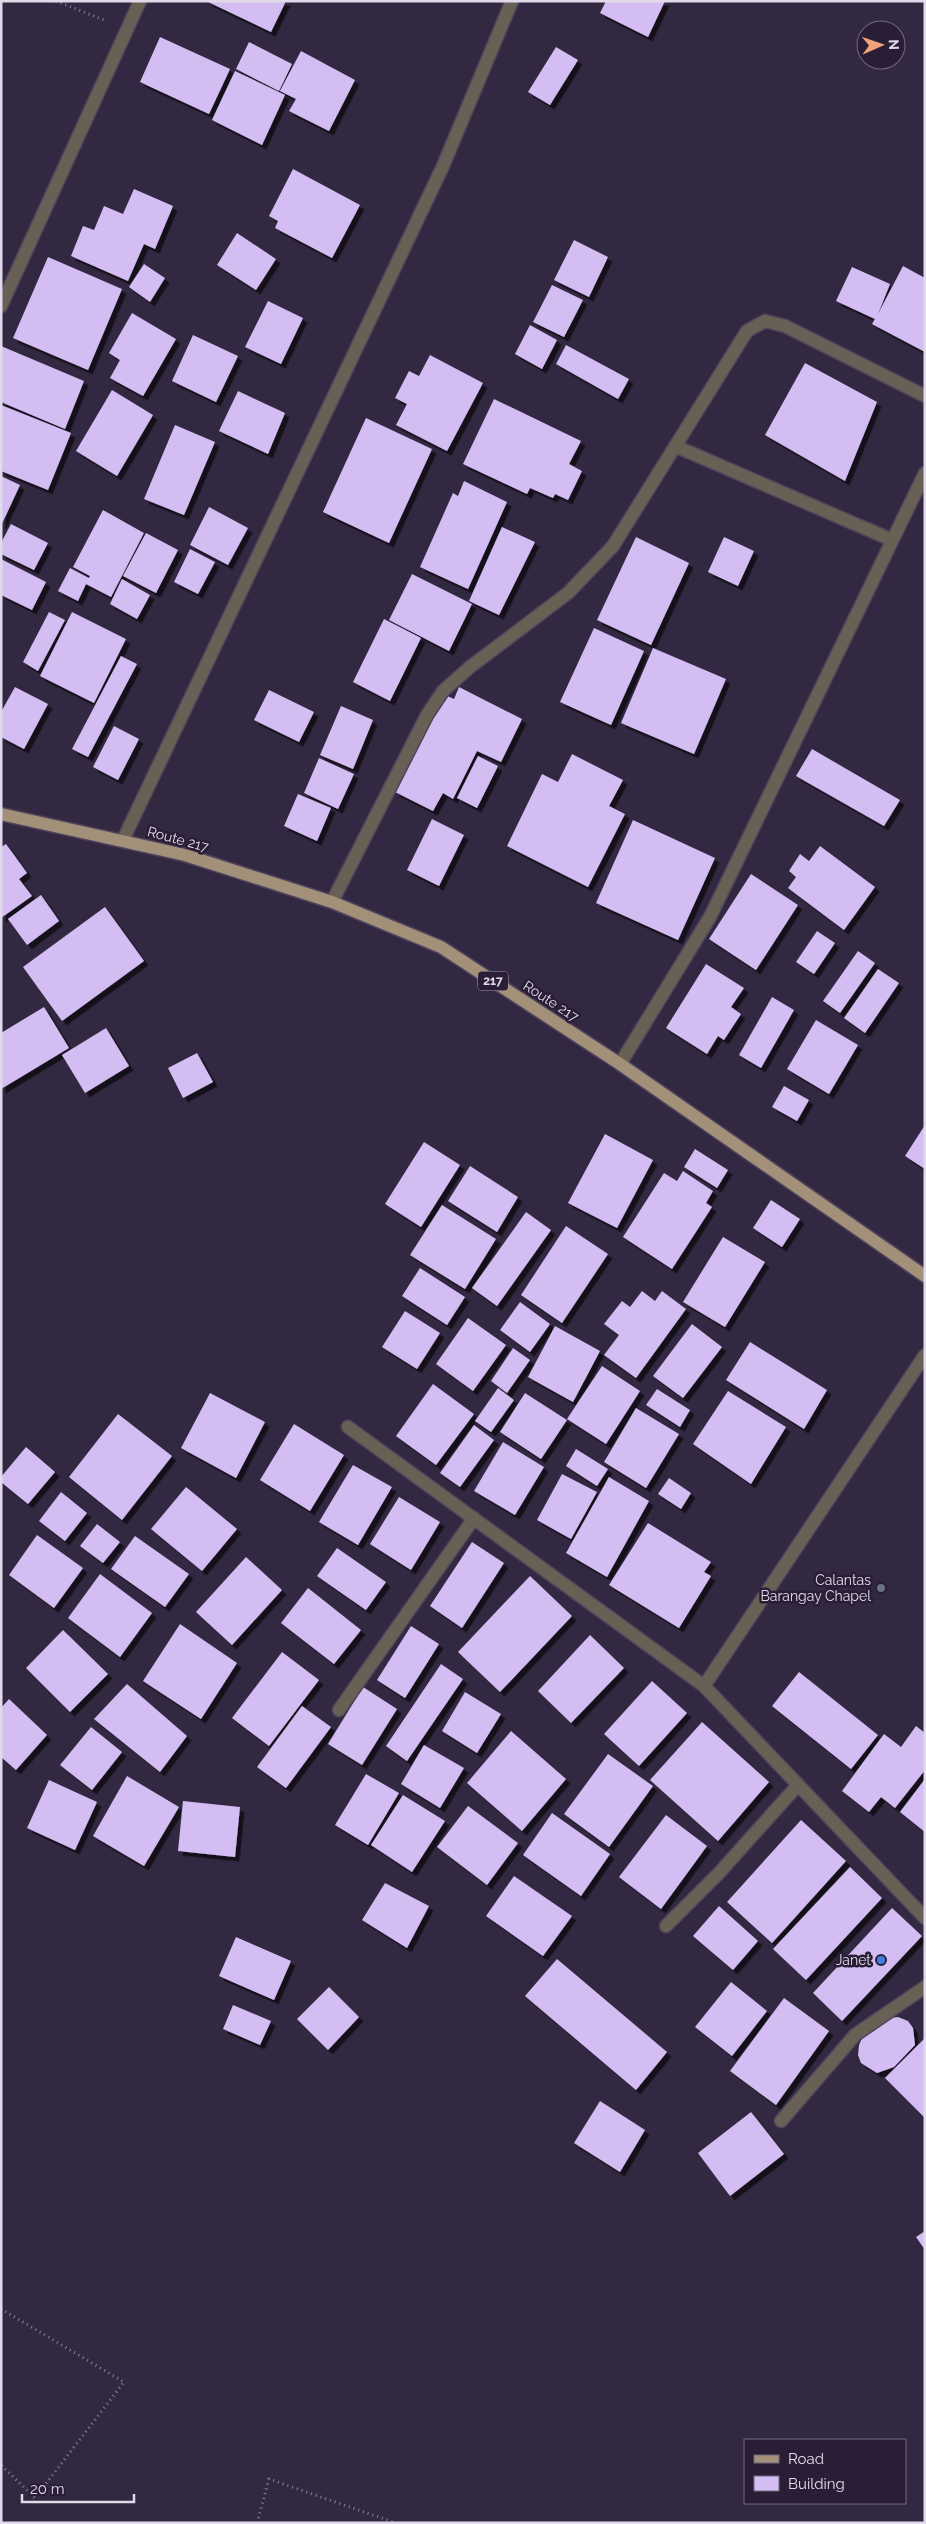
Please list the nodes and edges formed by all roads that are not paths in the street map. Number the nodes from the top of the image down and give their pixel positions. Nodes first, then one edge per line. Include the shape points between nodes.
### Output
1 (140, 1) edge
2 (512, 1) edge
3 (1, 306) edge
4 (925, 396) edge
5 (675, 446) junction
6 (925, 473) edge
7 (892, 540) junction
8 (1, 814) edge
9 (123, 840) junction
10 (332, 902) junction
11 (620, 1064) junction
12 (925, 1276) edge
13 (925, 1355) edge
14 (348, 1426) dead end
15 (474, 1518) junction
16 (704, 1686) junction
17 (339, 1710) dead end
18 (798, 1785) junction
19 (925, 1918) edge
20 (666, 1926) dead end
21 (925, 1987) edge
22 (781, 2121) dead end

1 - 3 street
2 - 9 street via 443,166
4 - 5 street via 785,326 765,321 747,330
5 - 7 street
5 - 10 street via 613,546 568,593 443,691 427,715
6 - 7 street
7 - 11 street via 710,917
8 - 9 main road, Route 217 / 217
9 - 10 main road, Route 217 / 217 via 185,855
10 - 11 main road, Route 217 / 217 via 441,947
11 - 12 main road, Route 217 / 217
13 - 16 street
14 - 15 street
15 - 16 street
15 - 17 street
16 - 18 street
18 - 19 street
18 - 20 street
21 - 22 street via 855,2035

